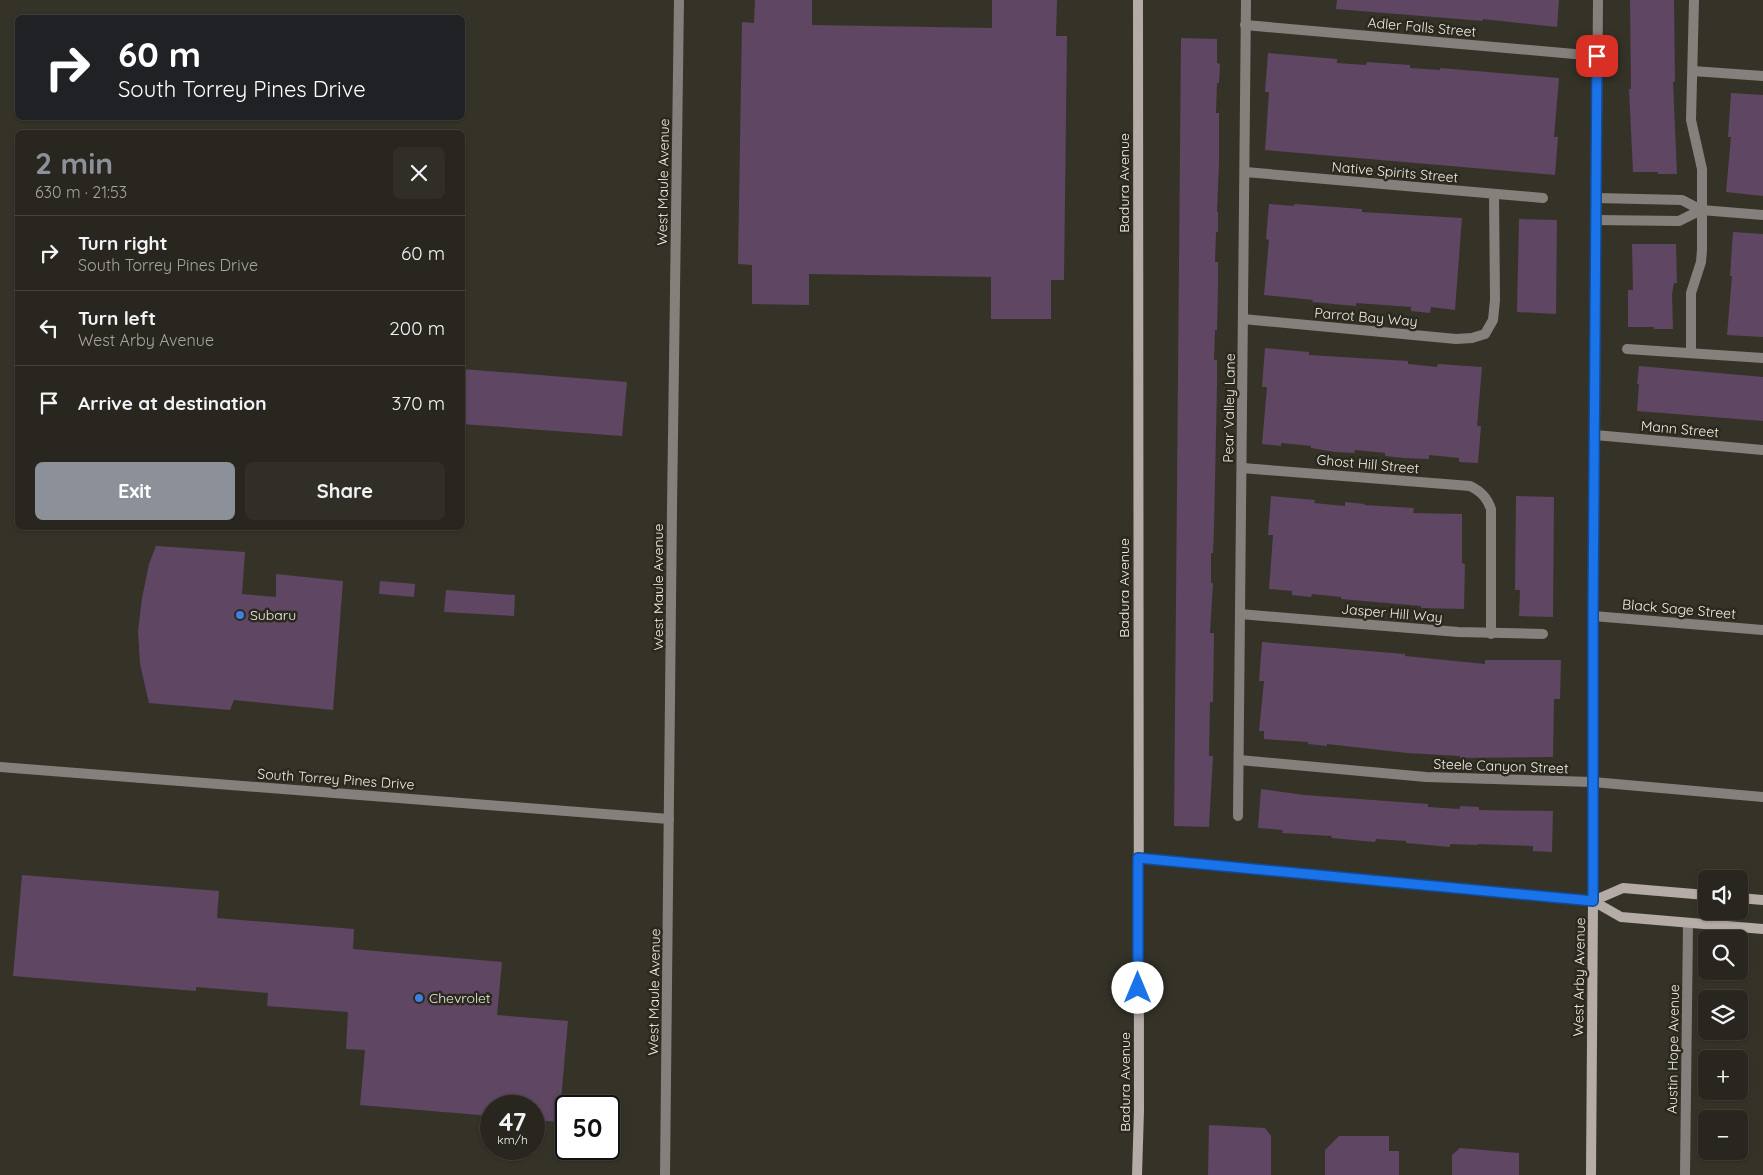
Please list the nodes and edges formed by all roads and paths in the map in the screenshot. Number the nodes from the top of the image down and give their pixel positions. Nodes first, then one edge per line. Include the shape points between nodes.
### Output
1 (679, 0) edge
2 (1138, 0) edge
3 (1246, 0) edge
4 (1598, 0) edge
5 (1694, 0) edge
6 (1245, 25) junction
7 (1597, 56) junction
8 (1693, 71) junction
9 (1763, 76) edge
10 (1245, 172) junction
11 (1494, 194) junction
12 (1543, 198) dead end
13 (1596, 198) junction
14 (1701, 210) junction
15 (1763, 215) edge
16 (1596, 220) junction
17 (1243, 319) junction
18 (1627, 350) dead end
19 (1691, 352) junction
20 (1763, 358) edge
21 (1595, 436) junction
22 (1763, 450) edge
23 (1242, 468) junction
24 (1240, 614) junction
25 (1593, 616) junction
26 (1763, 630) edge
27 (1491, 634) junction
28 (1543, 634) dead end
29 (1239, 760) junction
30 (0, 767) edge
31 (1593, 782) junction
32 (1763, 797) edge
33 (1238, 816) dead end
34 (669, 819) junction
35 (1138, 858) junction
36 (1698, 894) edge
37 (1748, 899) edge
38 (1763, 900) edge
39 (1593, 901) junction
40 (1688, 923) junction
41 (1763, 928) edge
42 (665, 1175) edge
43 (1137, 1175) edge
44 (1590, 1175) edge
45 (1685, 1175) edge

1 - 34 street, West Maule Avenue
2 - 35 main road, Badura Avenue
3 - 6 street, Pear Valley Lane
4 - 7 street, West Arby Avenue
5 - 8 street
6 - 7 street, Adler Falls Street
6 - 10 street, Pear Valley Lane
7 - 13 street, West Arby Avenue
8 - 9 street
8 - 14 street via 1691,120 1702,169
10 - 11 street, Native Spirits Street
10 - 17 street, Pear Valley Lane
11 - 12 street, Native Spirits Street
11 - 17 street, Parrot Bay Way via 1495,300 1493,320 1485,334 1456,339
13 - 14 street via 1682,200
13 - 16 street, West Arby Avenue
14 - 15 street
14 - 16 street via 1679,221
14 - 19 street via 1702,262 1691,293
16 - 21 street, West Arby Avenue
17 - 23 street, Pear Valley Lane
18 - 19 street
19 - 20 street
21 - 22 street, Mann Street
21 - 25 street, West Arby Avenue
23 - 24 street, Pear Valley Lane
23 - 27 street, Ghost Hill Street via 1470,486 1479,490 1491,509
24 - 27 street, Jasper Hill Way
24 - 29 street, Pear Valley Lane
25 - 26 street, Black Sage Street
25 - 31 street, West Arby Avenue
27 - 28 street, Jasper Hill Way
29 - 31 street, Steele Canyon Street via 1426,778
29 - 33 street, Pear Valley Lane
30 - 34 street, South Torrey Pines Drive
31 - 32 street, Steele Canyon Street
31 - 39 street, West Arby Avenue
34 - 42 street, West Maule Avenue
35 - 39 main road
35 - 43 main road, Badura Avenue
36 - 39 main road via 1622,888
37 - 38 main road
39 - 40 main road via 1621,917
39 - 44 main road, West Arby Avenue
40 - 41 main road
40 - 45 street, Austin Hope Avenue

